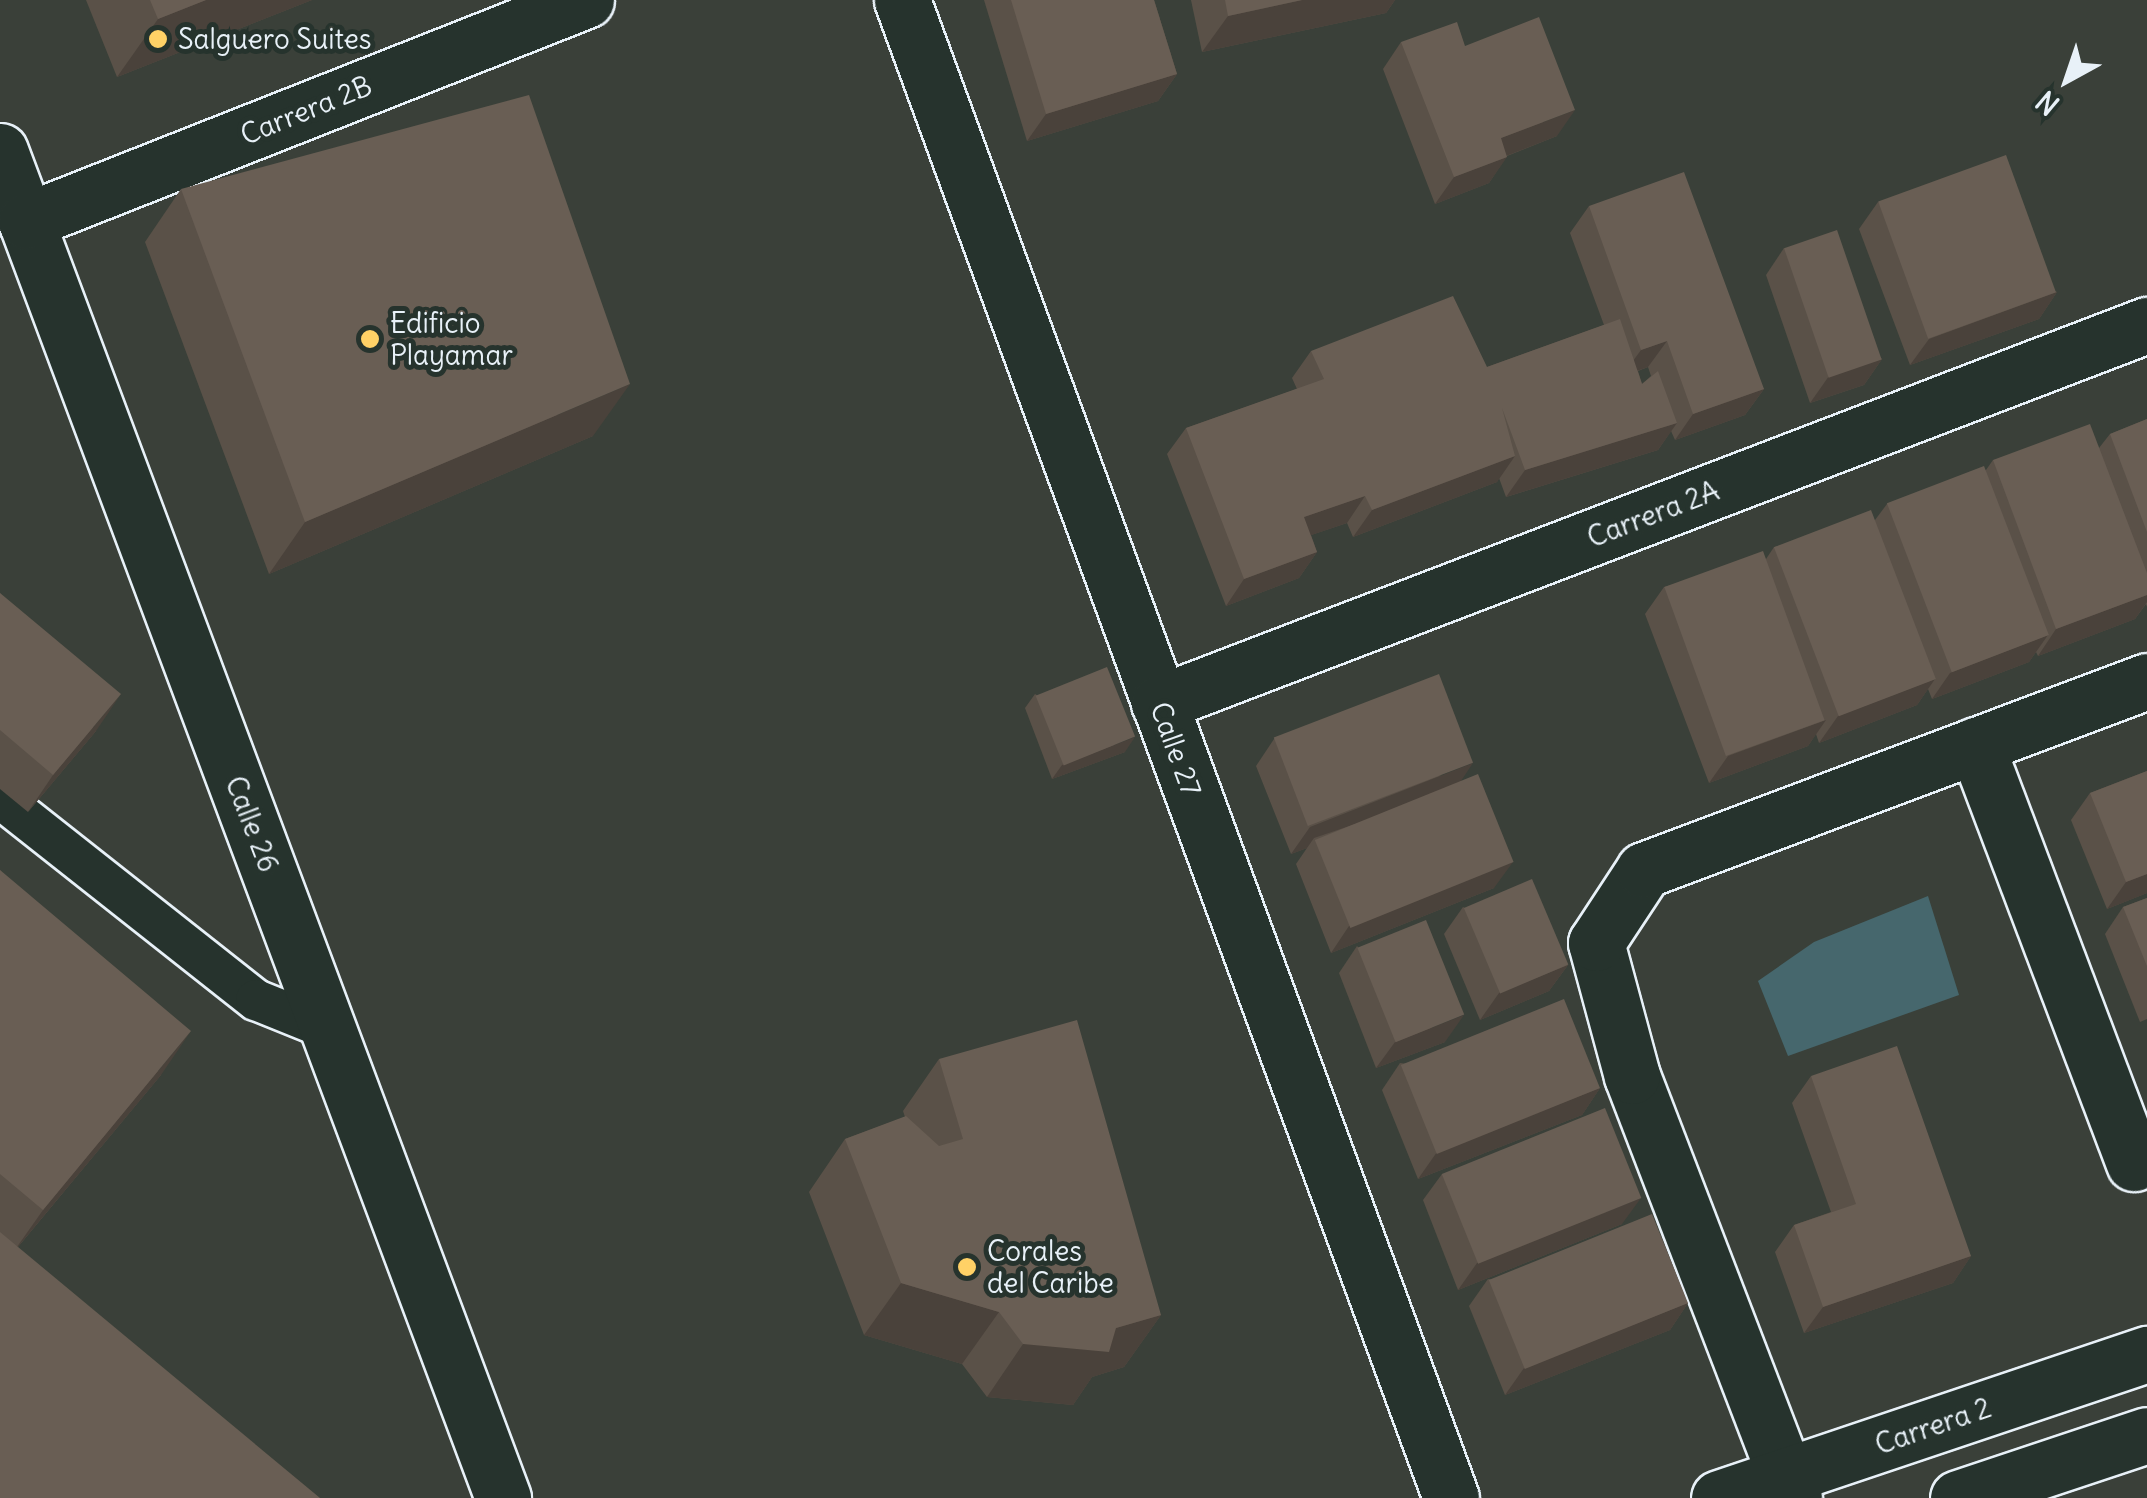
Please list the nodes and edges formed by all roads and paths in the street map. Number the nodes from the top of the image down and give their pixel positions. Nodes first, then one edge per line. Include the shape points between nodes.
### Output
1 (586, 0) edge
2 (902, 0) edge
3 (0, 151) edge
4 (26, 221) junction
5 (2147, 325) edge
6 (2147, 681) edge
7 (1159, 703) junction
8 (1976, 745) junction
9 (0, 798) edge
10 (328, 1029) junction
11 (2134, 1164) dead end
12 (2147, 1354) edge
13 (2147, 1434) edge
14 (1790, 1487) edge
15 (503, 1498) edge
16 (1451, 1498) edge
17 (1719, 1498) edge
18 (1958, 1498) edge

1 - 4 street, Carrera 2B
2 - 7 street, Calle 27
3 - 4 street, Calle 26
4 - 10 street, Calle 26
5 - 7 street, Carrera 2A
6 - 8 street
7 - 16 street, Calle 27
8 - 11 street
8 - 14 street via 1644,870 1596,944 1632,1076
9 - 10 lane via 256,1000
10 - 15 street, Calle 26
12 - 14 street, Carrera 2
13 - 18 street
14 - 17 street, Carrera 2

